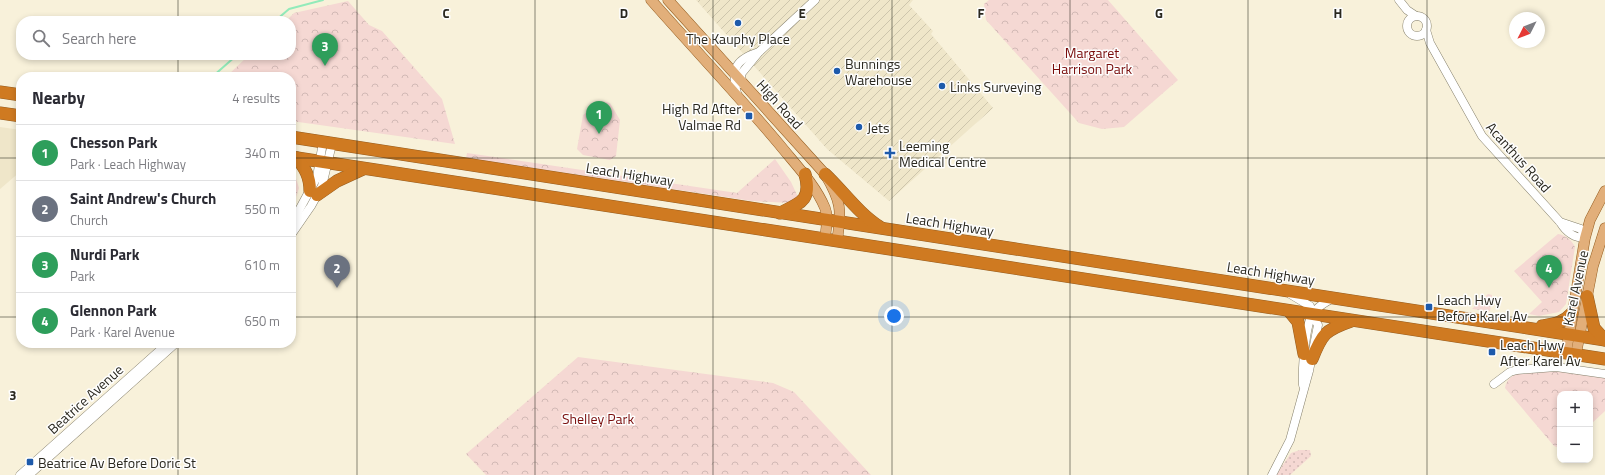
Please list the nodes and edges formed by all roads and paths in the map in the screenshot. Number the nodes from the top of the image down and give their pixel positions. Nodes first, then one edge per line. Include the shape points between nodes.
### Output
1 (651, 0) edge
2 (668, 0) edge
3 (815, 0) edge
4 (1399, 0) edge
5 (1413, 17) junction
6 (1423, 33) junction
7 (759, 52) junction
8 (723, 62) junction
9 (738, 63) junction
10 (734, 73) junction
11 (742, 84) junction
12 (0, 92) edge
13 (16, 94) edge
14 (739, 98) junction
15 (0, 113) edge
16 (16, 115) edge
17 (296, 138) edge
18 (327, 143) junction
19 (296, 158) edge
20 (296, 160) edge
21 (324, 163) junction
22 (364, 168) junction
23 (804, 174) junction
24 (825, 174) junction
25 (1605, 191) edge
26 (314, 193) junction
27 (780, 213) junction
28 (296, 218) edge
29 (834, 221) junction
30 (296, 226) edge
31 (883, 229) junction
32 (1605, 229) edge
33 (1585, 238) junction
34 (831, 240) junction
35 (1595, 258) junction
36 (1284, 291) junction
37 (1587, 296) junction
38 (1333, 298) junction
39 (1289, 311) junction
40 (1572, 313) junction
41 (1312, 314) junction
42 (1352, 321) junction
43 (1529, 327) junction
44 (1574, 335) junction
45 (1605, 340) edge
46 (162, 348) edge
47 (170, 348) edge
48 (1571, 354) junction
49 (1308, 356) junction
50 (1605, 359) edge
51 (1605, 374) edge
52 (1494, 384) dead end
53 (20, 475) edge
54 (29, 475) edge
55 (1272, 475) edge

1 - 14 main road, High Road
2 - 8 main road, High Road
3 - 7 street
4 - 5 street, Acanthus Road
5 - 6 street, Acanthus Road via 1425,20 1427,25
5 - 6 street, Acanthus Road via 1407,23 1410,34 1414,36
6 - 33 street, Acanthus Road via 1482,136 1560,222 1581,229
7 - 9 street
7 - 11 street via 741,74
8 - 9 street
8 - 10 main road, High Road
9 - 10 street
10 - 11 main road, High Road
10 - 14 street
11 - 24 main road, High Road
12 - 13 highway
14 - 23 main road, High Road
15 - 16 highway
17 - 18 highway, Leach Highway
18 - 21 street
18 - 27 highway, Leach Highway
19 - 21 highway
20 - 26 highway via 308,173
21 - 22 highway
21 - 26 street via 322,186
22 - 26 highway
22 - 34 highway
23 - 27 highway via 808,187 804,199
23 - 29 main road, High Road
24 - 29 main road, High Road via 839,201
24 - 31 highway via 873,223
25 - 33 main road, Karel Avenue via 1590,220
26 - 28 street
26 - 30 street
27 - 29 highway, Leach Highway
29 - 31 highway, Leach Highway
29 - 34 main road, High Road
31 - 36 highway, Leach Highway
32 - 33 main road via 1593,237
32 - 35 main road, Karel Avenue
33 - 35 main road
33 - 40 main road, Karel Avenue
34 - 39 highway
35 - 37 main road, Karel Avenue
36 - 38 highway, Leach Highway
36 - 41 street via 1310,306
37 - 44 main road, Karel Avenue
37 - 45 highway via 1594,328
38 - 41 street
38 - 43 highway, Leach Highway
39 - 41 highway
39 - 49 highway via 1298,322
40 - 43 highway via 1558,324
40 - 44 main road, Karel Avenue
41 - 42 highway
41 - 49 street
42 - 48 highway
42 - 49 highway via 1337,326 1321,337
43 - 44 highway, Leach Highway
44 - 45 highway, Leach Highway
44 - 48 main road, Karel Avenue
46 - 53 street, Beatrice Avenue
47 - 54 street, Beatrice Avenue
48 - 50 highway
49 - 55 street via 1302,369 1303,390 1290,440
51 - 52 street via 1556,367 1533,368 1510,372

